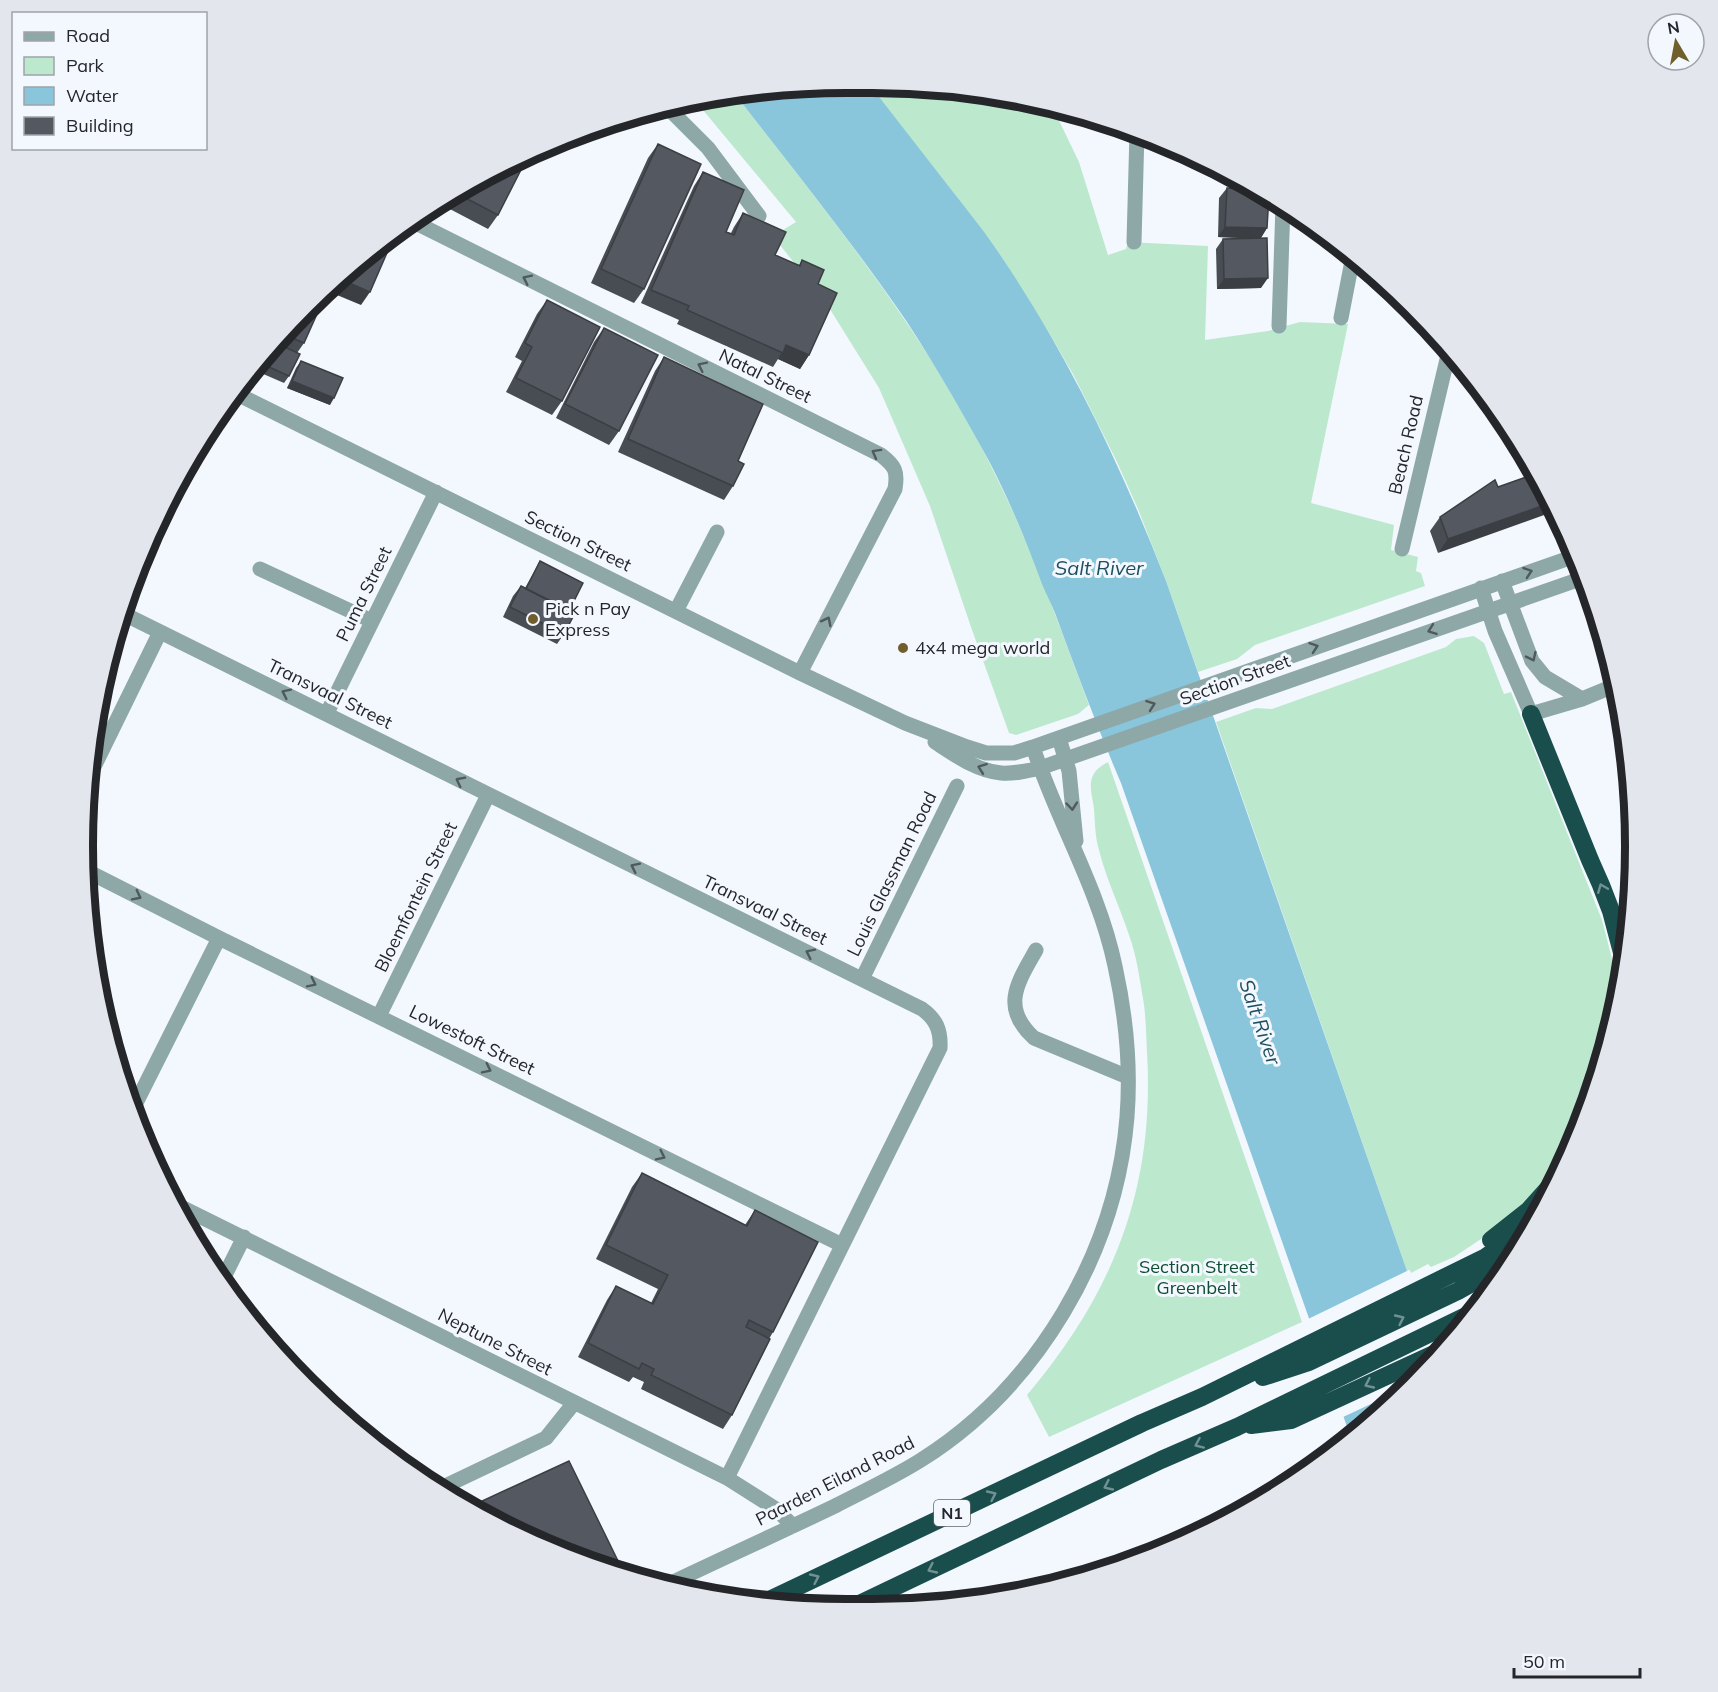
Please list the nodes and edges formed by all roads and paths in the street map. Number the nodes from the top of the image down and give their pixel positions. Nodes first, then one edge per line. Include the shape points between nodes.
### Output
1 (673, 113) edge
2 (1137, 141) edge
3 (1283, 215) edge
4 (759, 216) dead end
5 (421, 225) edge
6 (1134, 243) dead end
7 (1351, 266) edge
8 (1341, 318) dead end
9 (1279, 326) dead end
10 (1447, 361) edge
11 (243, 397) edge
12 (436, 492) junction
13 (717, 532) dead end
14 (1402, 549) dead end
15 (1568, 558) edge
16 (260, 569) dead end
17 (1576, 580) edge
18 (1502, 581) junction
19 (1481, 588) junction
20 (1510, 602) junction
21 (1487, 610) junction
22 (676, 611) junction
23 (129, 617) edge
24 (372, 621) junction
25 (160, 632) junction
26 (800, 674) junction
27 (1608, 688) edge
28 (1582, 699) junction
29 (327, 713) junction
30 (1532, 714) junction
31 (904, 723) junction
32 (1059, 738) junction
33 (1032, 747) junction
34 (98, 758) edge
35 (1066, 759) junction
36 (1040, 768) junction
37 (957, 786) dead end
38 (488, 795) junction
39 (1077, 853) junction
40 (94, 875) edge
41 (219, 938) junction
42 (1619, 942) edge
43 (1036, 950) dead end
44 (862, 979) junction
45 (379, 1016) junction
46 (1128, 1077) junction
47 (137, 1100) edge
48 (1533, 1206) edge
49 (188, 1210) edge
50 (244, 1237) junction
51 (1515, 1237) edge
52 (842, 1245) junction
53 (1493, 1271) edge
54 (226, 1273) edge
55 (1437, 1282) junction
56 (1421, 1299) junction
57 (1455, 1321) edge
58 (1422, 1359) edge
59 (574, 1403) junction
60 (1237, 1427) junction
61 (727, 1478) junction
62 (448, 1485) edge
63 (793, 1526) junction
64 (678, 1580) edge
65 (780, 1596) edge
66 (870, 1599) edge

1 - 4 street via 708,148
2 - 6 street
3 - 9 street
26 -> 5 street, Natal Street via 895,489 897,475 891,463
7 - 8 street
10 - 14 street, Beach Road
11 - 12 street, Section Street
12 - 22 street, Section Street
12 - 24 street, Puma Street
13 - 22 street
18 -> 15 street, Section Street
16 - 24 street
17 - 20 street, Section Street
18 - 19 street, Section Street
18 - 20 street
19 - 21 street
32 -> 19 street, Section Street
20 - 21 street, Section Street
20 -> 28 street via 1532,661 1545,677
21 - 30 street
21 -> 35 street, Section Street
22 - 26 street, Section Street
23 - 25 street, Transvaal Street
24 - 29 street, Puma Street
29 -> 25 street, Transvaal Street
25 - 34 street
26 - 31 street, Section Street
27 - 28 street
28 - 30 street
38 -> 29 street, Transvaal Street
42 -> 30 highway via 1611,911
31 - 33 street, Section Street via 986,753 1014,753
36 -> 31 street, Section Street via 1000,773 984,769
32 - 33 street, Section Street
32 - 35 street, Paarden Eiland Road
33 - 36 street, Paarden Eiland Road
35 - 36 street, Section Street
35 -> 39 street, Paarden Eiland Road
36 - 39 street, Paarden Eiland Road
37 - 44 street, Louis Glassman Road
44 -> 38 street, Transvaal Street
38 - 45 street, Bloemfontein Street
39 - 46 street, Paarden Eiland Road via 1114,962 1125,1016
40 -> 41 street, Lowestoft Street
41 -> 45 street, Lowestoft Street
41 - 47 street
43 - 46 street via 1017,984 1015,1004 1022,1027 1034,1038
44 - 52 street, Transvaal Street via 930,1014 939,1031 940,1047
45 -> 52 street, Lowestoft Street
46 - 63 street, Paarden Eiland Road via 1123,1152 1107,1216 1080,1283 1036,1353 989,1407 922,1460
48 - 55 highway
49 - 50 street, Neptune Street
50 - 54 street
50 - 59 street, Neptune Street
51 - 55 highway, N1
52 - 61 street, Transvaal Street
53 - 56 highway via 1458,1291
55 - 56 highway, N1
65 -> 56 highway, N1 via 1142,1423 1307,1354
57 - 60 highway, N1
58 -> 60 highway via 1290,1420
59 - 61 street, Neptune Street
59 - 62 street via 546,1438
60 -> 66 highway, N1
61 - 63 street, Neptune Street via 776,1509
63 - 64 street, Paarden Eiland Road

